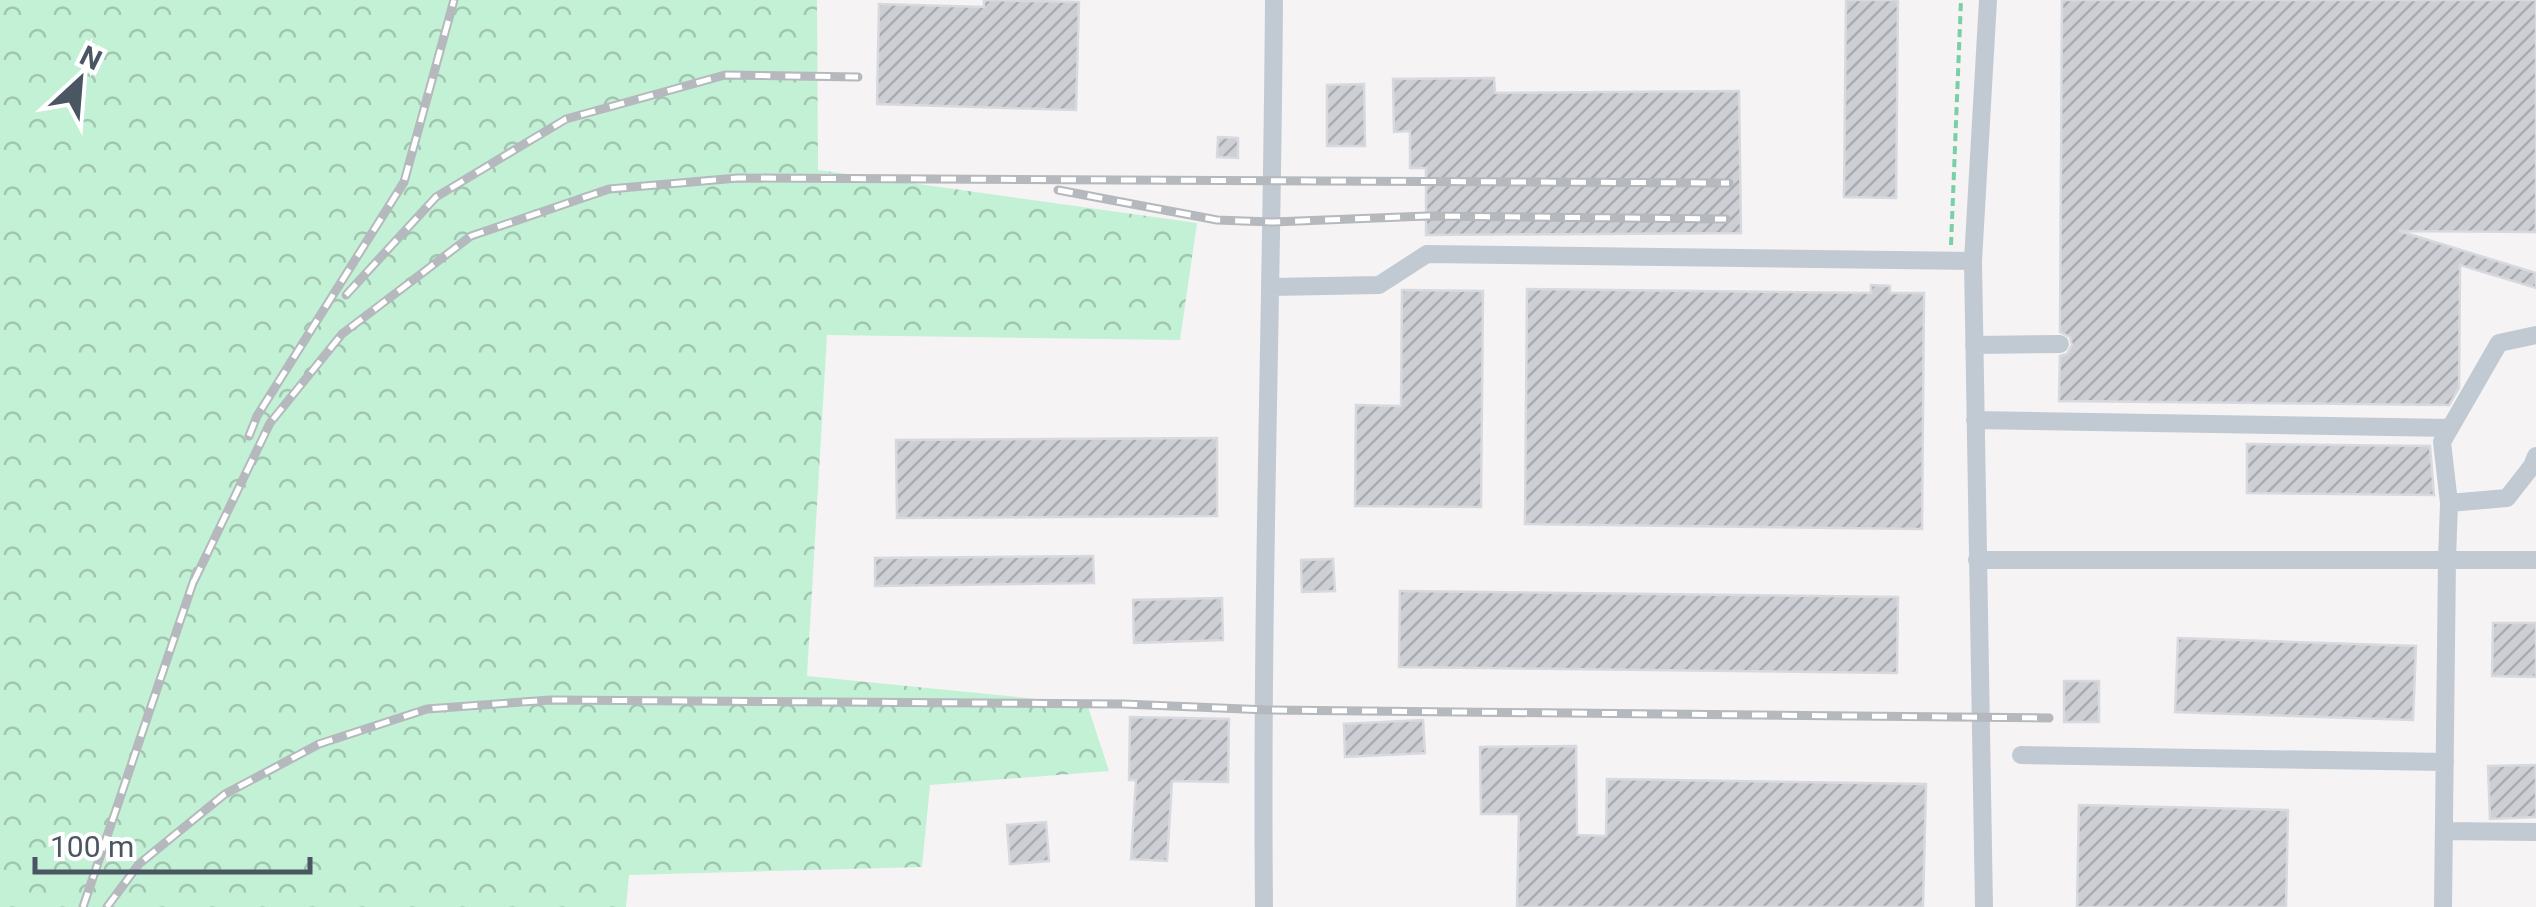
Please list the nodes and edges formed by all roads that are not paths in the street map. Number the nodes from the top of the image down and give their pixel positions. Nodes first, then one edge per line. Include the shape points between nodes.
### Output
1 (1274, 0) edge
2 (1988, 0) edge
3 (1973, 260) junction
4 (1272, 288) junction
5 (2536, 335) edge
6 (2060, 344) dead end
7 (1974, 345) junction
8 (1975, 420) junction
9 (2450, 428) junction
10 (2536, 456) edge
11 (2449, 503) junction
12 (1977, 560) junction
13 (2447, 560) junction
14 (2536, 560) edge
15 (2020, 755) dead end
16 (2445, 762) junction
17 (2444, 831) junction
18 (2536, 832) edge
19 (1264, 907) edge
20 (1984, 907) edge
21 (2443, 907) edge

1 - 4 lane
2 - 3 lane
3 - 4 lane via 1427,254 1380,285
3 - 7 lane
4 - 19 lane
5 - 9 lane via 2499,343
6 - 7 lane
7 - 8 lane
8 - 9 lane
8 - 12 lane
9 - 11 lane via 2442,442
10 - 11 lane via 2506,498
11 - 13 lane
12 - 13 lane
12 - 20 lane
13 - 14 lane
13 - 16 lane
15 - 16 lane
16 - 17 lane
17 - 18 lane
17 - 21 lane

